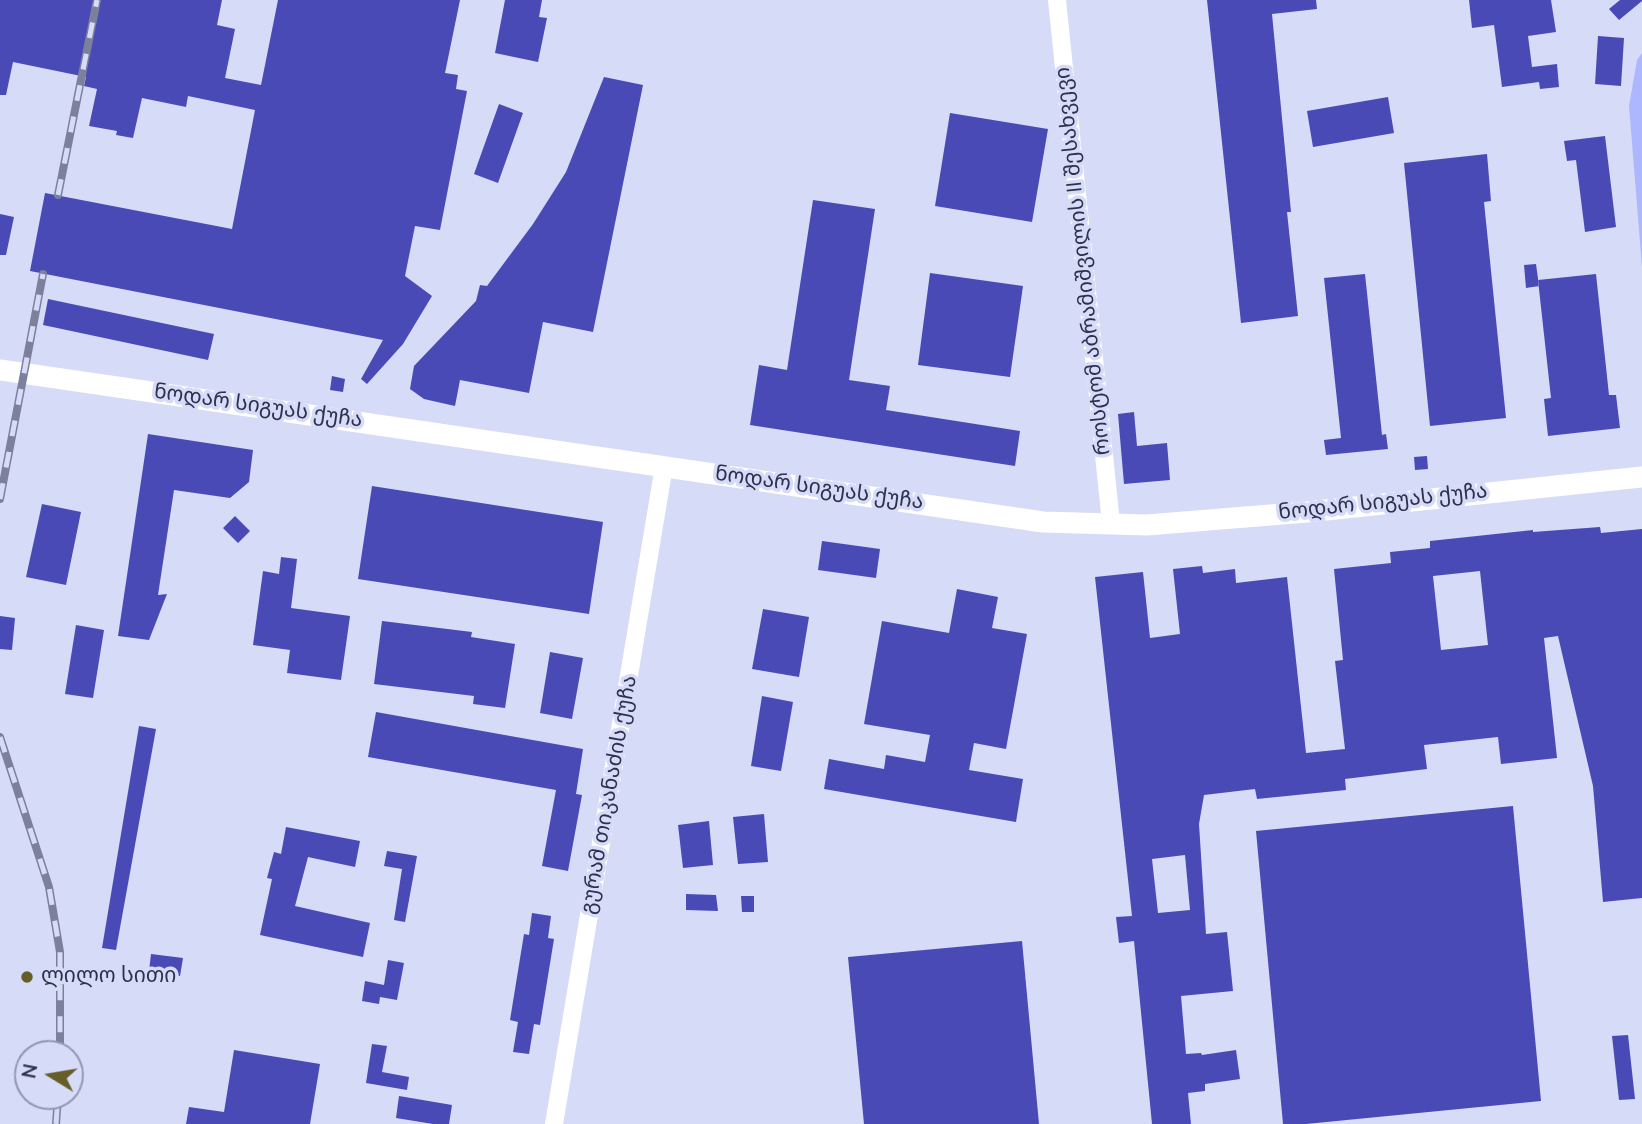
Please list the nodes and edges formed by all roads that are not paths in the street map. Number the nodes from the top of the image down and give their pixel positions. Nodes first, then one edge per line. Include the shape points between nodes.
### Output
1 (1057, 0) edge
2 (0, 370) edge
3 (664, 467) junction
4 (1642, 477) edge
5 (1111, 523) junction
6 (554, 1124) edge

1 - 5 street, როსტომ აბრამიშვილის II შესახვევი
2 - 3 street, ნოდარ სიგუას ქუჩა
3 - 5 street, ნოდარ სიგუას ქუჩა via 1043,522
3 - 6 street, გურამ თიკანაძის ქუჩა
4 - 5 street, ნოდარ სიგუას ქუჩა via 1307,512 1147,525

